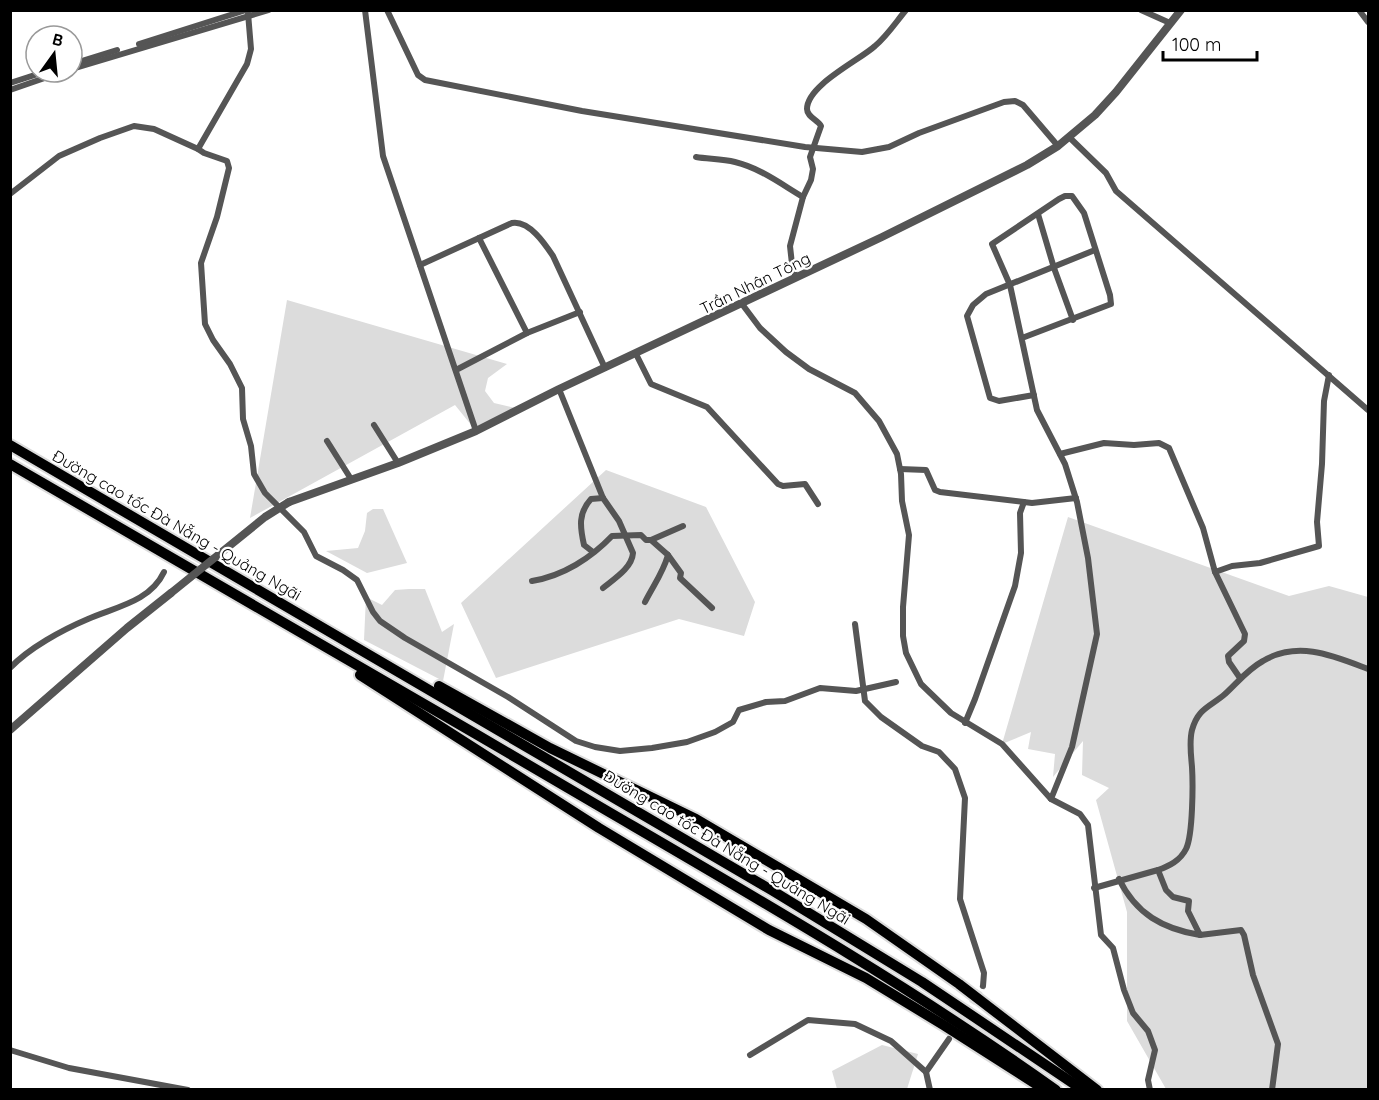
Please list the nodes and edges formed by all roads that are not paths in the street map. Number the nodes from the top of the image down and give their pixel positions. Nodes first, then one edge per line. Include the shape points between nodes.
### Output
1 (269, 10) edge
2 (365, 10) edge
3 (387, 10) edge
4 (906, 10) edge
5 (1141, 10) edge
6 (1181, 10) edge
7 (1359, 10) edge
8 (247, 12) edge
9 (1368, 22) edge
10 (1170, 23) junction
11 (84, 60) edge
12 (84, 65) edge
13 (27, 84) edge
14 (10, 90) edge
15 (1069, 137) junction
16 (1058, 147) junction
17 (198, 148) junction
18 (813, 148) junction
19 (696, 158) dead end
20 (10, 194) edge
21 (803, 197) junction
22 (1038, 214) junction
23 (480, 238) junction
24 (1095, 250) junction
25 (420, 265) junction
26 (1054, 268) junction
27 (796, 278) junction
28 (1010, 285) junction
29 (742, 304) junction
30 (580, 312) junction
31 (1073, 320) junction
32 (527, 333) junction
33 (1022, 338) junction
34 (636, 354) junction
35 (605, 368) junction
36 (456, 370) junction
37 (1329, 375) junction
38 (560, 389) junction
39 (1034, 395) junction
40 (1368, 410) edge
41 (374, 424) dead end
42 (476, 431) junction
43 (327, 441) dead end
44 (10, 445) edge
45 (1060, 453) junction
46 (398, 463) junction
47 (10, 464) edge
48 (900, 470) junction
49 (351, 479) junction
50 (603, 498) junction
51 (1076, 498) junction
52 (1024, 502) junction
53 (818, 504) dead end
54 (684, 526) dead end
55 (624, 535) junction
56 (651, 540) junction
57 (593, 552) junction
58 (668, 555) junction
59 (164, 572) dead end
60 (1215, 572) junction
61 (532, 581) dead end
62 (603, 588) dead end
63 (645, 602) dead end
64 (712, 608) dead end
65 (855, 624) dead end
66 (349, 639) junction
67 (345, 661) junction
68 (10, 668) edge
69 (1368, 669) edge
70 (1240, 678) junction
71 (896, 682) dead end
72 (862, 689) junction
73 (965, 723) junction
74 (10, 730) edge
75 (1051, 800) junction
76 (1158, 870) junction
77 (1119, 879) junction
78 (1094, 888) junction
79 (1200, 935) junction
80 (983, 986) tunnel mouth
81 (949, 1039) dead end
82 (10, 1050) edge
83 (750, 1054) dead end
84 (926, 1072) junction
85 (188, 1089) edge
86 (930, 1089) edge
87 (1045, 1089) edge
88 (1056, 1089) edge
89 (1083, 1089) edge
90 (1097, 1089) edge
91 (1150, 1089) edge
92 (1272, 1089) edge

1 - 8 street
2 - 25 street via 383,156
3 - 18 street via 418,75 425,80 582,111
4 - 18 street via 875,46 833,75 814,94 807,111 821,126
5 - 10 street
6 - 10 street, Trần Nhân Tông
7 - 9 street
8 - 11 street
8 - 12 street
8 - 17 street via 251,49 246,64
10 - 15 street, Trần Nhân Tông via 1116,92
13 - 14 street
15 - 16 street, Trần Nhân Tông
15 - 37 street via 1106,172 1116,191
16 - 18 street via 1023,105 1004,102 889,147 862,152
16 - 27 street, Trần Nhân Tông via 995,182
17 - 20 street via 154,129 134,126 59,156
17 - 72 street via 229,164 201,263 203,312 207,330 243,388 243,419 254,474 265,493 304,532 316,556 357,580 380,621 576,741 608,750 687,742 733,722 739,710 785,701 820,688
18 - 21 street via 812,180
19 - 21 street via 733,161 750,167
21 - 27 street via 790,246
22 - 24 street via 1065,196 1072,196 1084,213
22 - 26 street
22 - 28 street via 992,242
23 - 25 street
23 - 30 street via 512,223 524,225 553,256
23 - 32 street
24 - 26 street
24 - 31 street via 1111,304
25 - 36 street
26 - 28 street
26 - 31 street
27 - 29 street, Trần Nhân Tông
28 - 33 street
28 - 39 street via 980,299 967,316 990,398 999,401
29 - 34 street, Trần Nhân Tông
29 - 48 street via 786,352 855,393 889,437
30 - 32 street
30 - 35 street
31 - 33 street
32 - 36 street
33 - 39 street
34 - 35 street, Trần Nhân Tông
34 - 53 street via 651,384 707,407 778,484 805,484
35 - 38 street, Trần Nhân Tông
36 - 42 street
37 - 40 street
37 - 60 street via 1324,401 1319,546
38 - 42 street, Trần Nhân Tông
38 - 50 street
39 - 45 street via 1037,410
41 - 46 street
42 - 46 street, Trần Nhân Tông
43 - 49 street
44 - 66 highway, Đường cao tốc Đà Nẵng - Quảng Ngãi
45 - 51 street
45 - 60 street via 1104,443 1166,446 1203,528
46 - 49 street, Trần Nhân Tông
47 - 67 highway, Đường cao tốc Đà Nẵng - Quảng Ngãi
48 - 52 street via 927,471 933,487 940,492
48 - 73 street via 909,535 903,624 906,653 921,684
49 - 74 street, Trần Nhân Tông, bridge via 289,502 265,517 127,628
50 - 55 street
50 - 57 street via 591,499 583,508 580,525 584,545
51 - 52 street
51 - 75 street via 1097,634 1072,747
52 - 73 street via 1016,586
54 - 56 street
55 - 56 street via 641,535
55 - 57 street via 612,536
55 - 62 street via 633,558
56 - 58 street
57 - 61 street via 571,569
58 - 63 street
58 - 64 street via 681,573 680,578
59 - 68 street via 153,589 141,597 71,626
60 - 70 street via 1245,634 1244,641 1228,656
65 - 72 street
66 - 89 highway, Đường cao tốc Đà Nẵng - Quảng Ngãi via 813,915
66 - 90 highway via 550,748 696,819 866,919 960,984
67 - 87 highway via 599,828 769,930 866,978
67 - 88 highway, Đường cao tốc Đà Nẵng - Quảng Ngãi via 785,916 915,995
69 - 70 street via 1303,650 1269,658
70 - 76 street via 1202,710 1196,720 1191,738 1189,841 1179,859
71 - 72 street
72 - 80 street via 865,701 881,717 922,746 939,752 955,769 966,798 960,899 984,973
73 - 75 street via 1002,744
75 - 78 street via 1080,814 1088,825
76 - 77 street
76 - 79 street via 1173,897 1190,901 1188,911
77 - 78 street
77 - 79 street via 1132,902 1150,917 1177,931
78 - 91 street via 1101,935 1113,948 1133,1013 1148,1031 1155,1050
79 - 92 street via 1241,930 1244,935 1253,975 1278,1044
81 - 84 street
82 - 85 street via 69,1068
83 - 84 street via 808,1020 855,1024 891,1041
84 - 86 street

